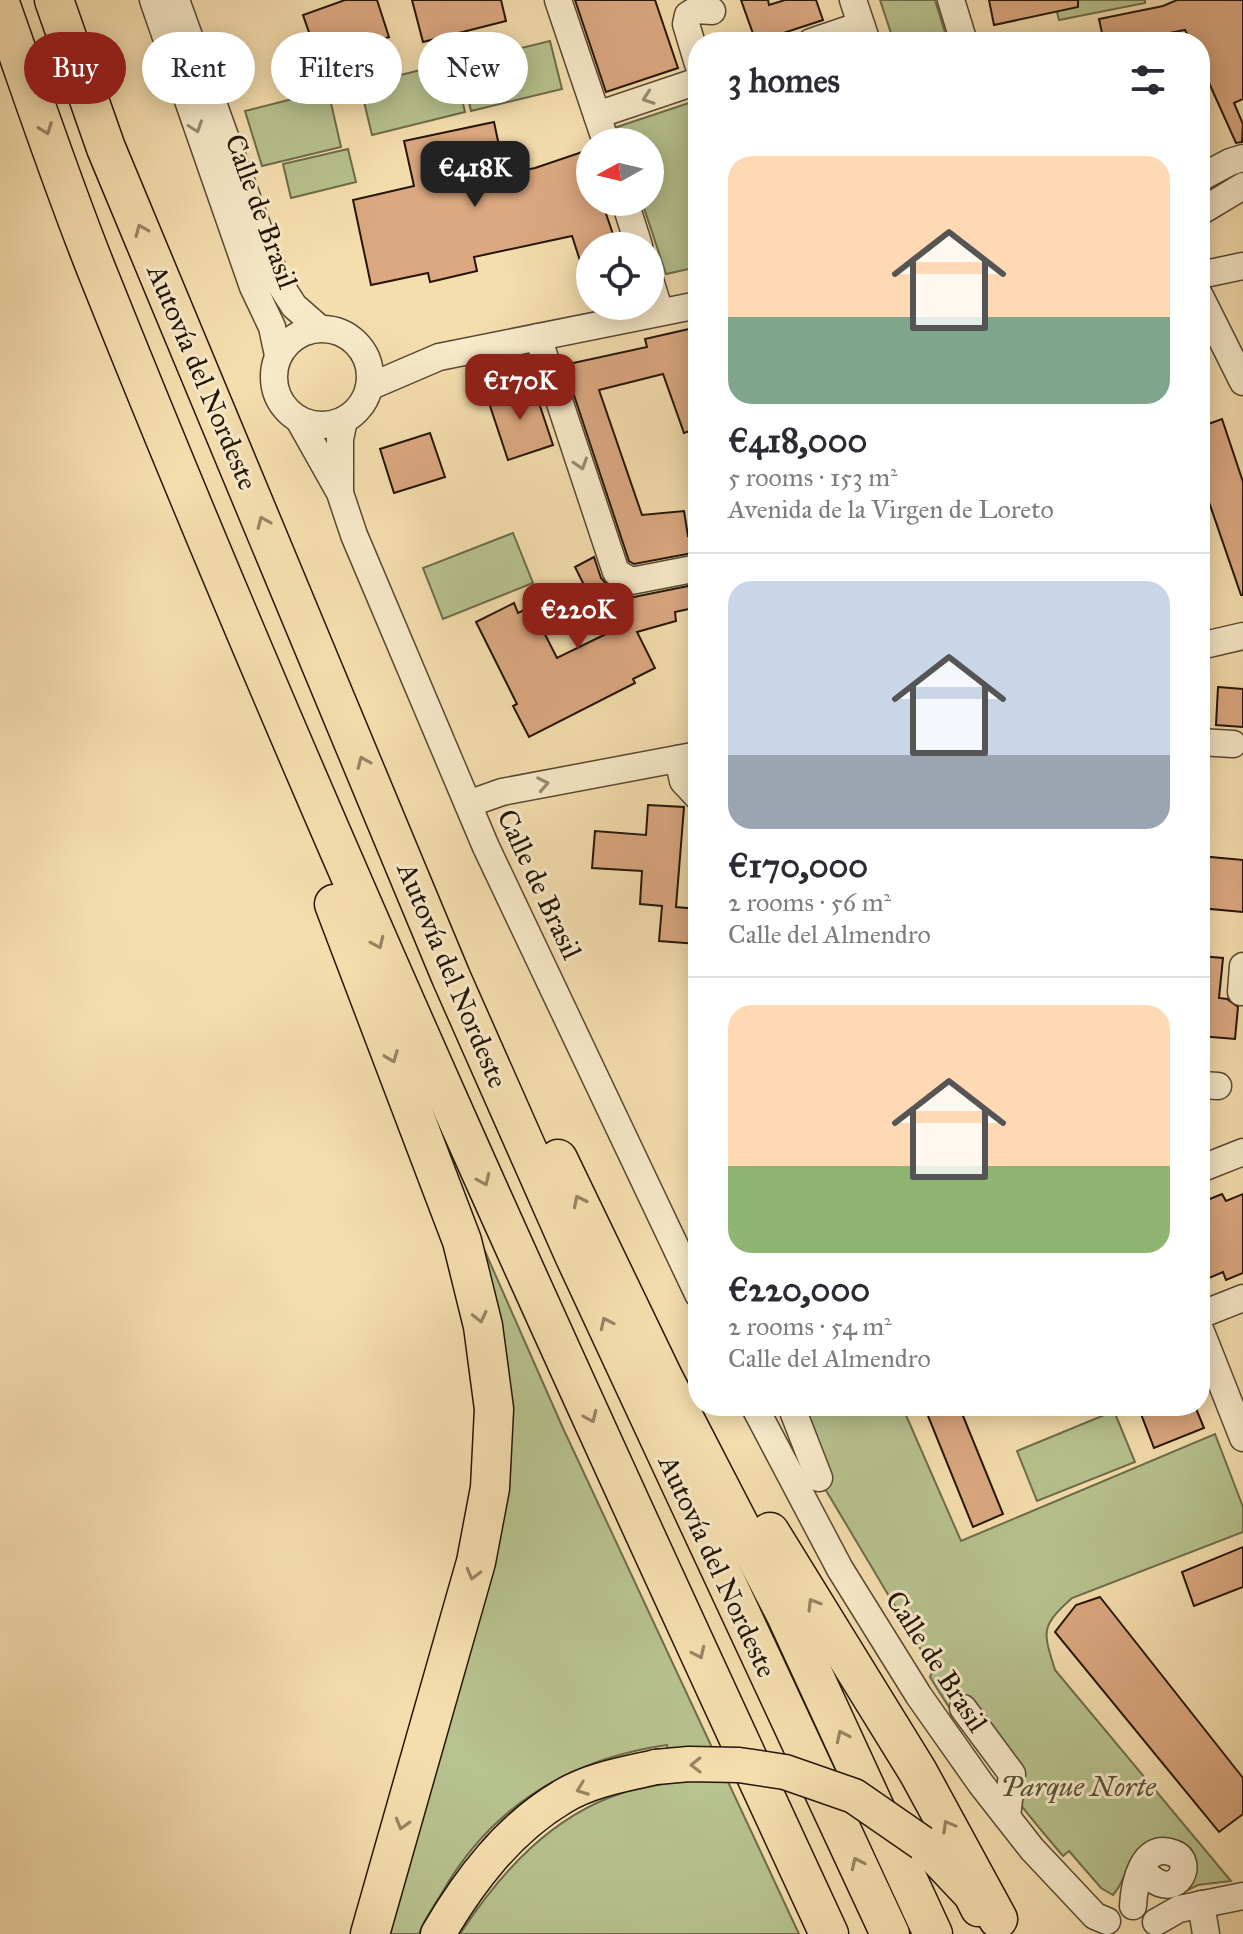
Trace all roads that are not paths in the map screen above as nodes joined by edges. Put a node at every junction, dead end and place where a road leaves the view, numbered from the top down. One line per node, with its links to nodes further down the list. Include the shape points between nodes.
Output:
1 (54, 0): 44 (highway, Autovía del Nordeste, one-way to 1, via 106,148)
2 (153, 0): 29 (street, Calle de Brasil, one-way to 29)
3 (176, 0): 25 (street, Calle de Brasil, via 276,278 294,306)
4 (558, 0): 13 (street)
5 (951, 0): 11 (street)
6 (0, 3): 20 (highway, Autovía del Nordeste, one-way to 20)
7 (712, 11): 9 (street, via 688,15)
8 (860, 22): 10 (street)
9 (688, 32)
10 (836, 32)
11 (961, 32)
12 (688, 84): 13 (street, one-way to 13)
13 (597, 115): 14 (street)
14 (601, 128)
15 (1243, 158): 16 (street)
16 (1210, 173)
17 (1243, 186): 18 (street)
18 (1210, 207)
19 (1243, 266): 21 (street)
20 (99, 277): 69 (highway, one-way to 69, via 165,493 338,912 462,1241 483,1326 494,1409 490,1488 479,1547); 71 (highway, Autovía del Nordeste, one-way to 71, via 365,914)
21 (1210, 282)
22 (688, 310): 23 (street)
23 (664, 312)
24 (621, 320): 26 (street)
25 (319, 328): 28 (street, via 345,334); 29 (street, via 288,341)
26 (538, 337): 30 (street); 36 (street, one-way to 36, via 616,572 631,581)
27 (1211, 344): 31 (street)
28 (364, 352): 30 (street); 32 (street)
29 (278, 355): 33 (street, via 278,399)
30 (439, 357): 32 (street)
31 (1241, 372)
32 (369, 387): 34 (street, via 364,401)
33 (299, 420): 34 (street, via 314,425); 35 (street)
34 (344, 420): 35 (street)
35 (340, 493): 43 (street, Calle de Brasil)
36 (688, 570)
37 (1243, 636): 38 (street)
38 (1210, 644)
39 (1210, 743): 40 (street)
40 (1233, 744)
41 (688, 757): 42 (street, via 683,781); 43 (street, one-way to 41, via 502,792)
42 (688, 786)
43 (468, 804): 50 (street, Calle de Brasil)
44 (393, 834): 49 (highway, one-way to 44); 72 (highway, Autovía del Nordeste, one-way to 44, via 574,1255)
45 (1243, 966): 46 (street)
46 (1241, 992)
47 (1243, 1152): 48 (street)
48 (1210, 1165)
49 (600, 1243): 54 (highway, one-way to 49); 73 (highway, one-way to 49, via 786,1615)
50 (688, 1273)
51 (1243, 1298): 52 (street)
52 (1210, 1311)
53 (1210, 1354): 58 (street)
54 (688, 1392)
55 (702, 1416): 66 (highway, one-way to 55, via 918,1772)
56 (759, 1416): 61 (street, Calle de Brasil, via 847,1581 919,1696)
57 (795, 1416): 59 (street)
58 (1243, 1438)
59 (819, 1478)
60 (963, 1708): 61 (street, via 1012,1774)
61 (1007, 1817): 67 (street, Calle de Brasil)
62 (1151, 1878): 65 (street, via 1168,1886 1176,1883 1184,1868 1181,1859 1164,1851 1143,1864 1136,1876)
63 (1243, 1896): 64 (street)
64 (1201, 1904): 68 (street, via 1179,1909); 74 (street)
65 (1133, 1906): 67 (street, via 1118,1910); 68 (street, via 1143,1909)
66 (992, 1921): 70 (main road, one-way to 70, bridge, via 922,1843 854,1796 785,1772 689,1764 616,1775 563,1796 487,1862)
67 (1106, 1927)
68 (1158, 1928)
69 (370, 1934)
70 (438, 1934)
71 (829, 1934)
72 (890, 1934)
73 (933, 1934)
74 (1206, 1934)

